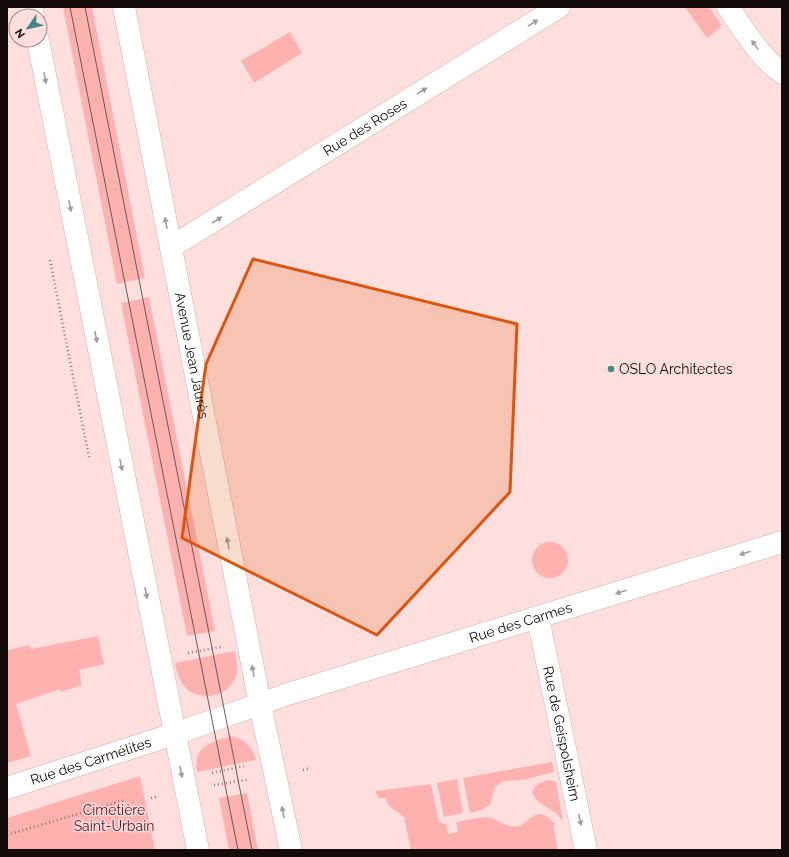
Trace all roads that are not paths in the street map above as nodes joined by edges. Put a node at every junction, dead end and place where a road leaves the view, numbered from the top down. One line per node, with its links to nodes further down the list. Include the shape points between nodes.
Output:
1 (124, 7): 6 (main road, Avenue Jean Jaurès, one-way to 1)
2 (559, 7): 6 (main road, Rue des Roses, one-way to 2)
3 (728, 7): 5 (main road, one-way to 3, via 761,53)
4 (40, 48): 10 (main road, one-way to 10)
5 (782, 73)
6 (171, 247): 9 (main road, Avenue Jean Jaurès, one-way to 6)
7 (782, 542): 8 (main road, Rue des Carmes, one-way to 8)
8 (538, 618): 9 (main road, Rue des Carmes); 14 (main road, Rue de Geispolsheim, one-way to 14)
9 (260, 704): 10 (main road); 13 (main road, Avenue Jean Jaurès, one-way to 9)
10 (174, 734): 11 (main road, Rue des Carmélites); 12 (main road, one-way to 12)
11 (7, 788)
12 (198, 850)
13 (291, 850)
14 (586, 850)

